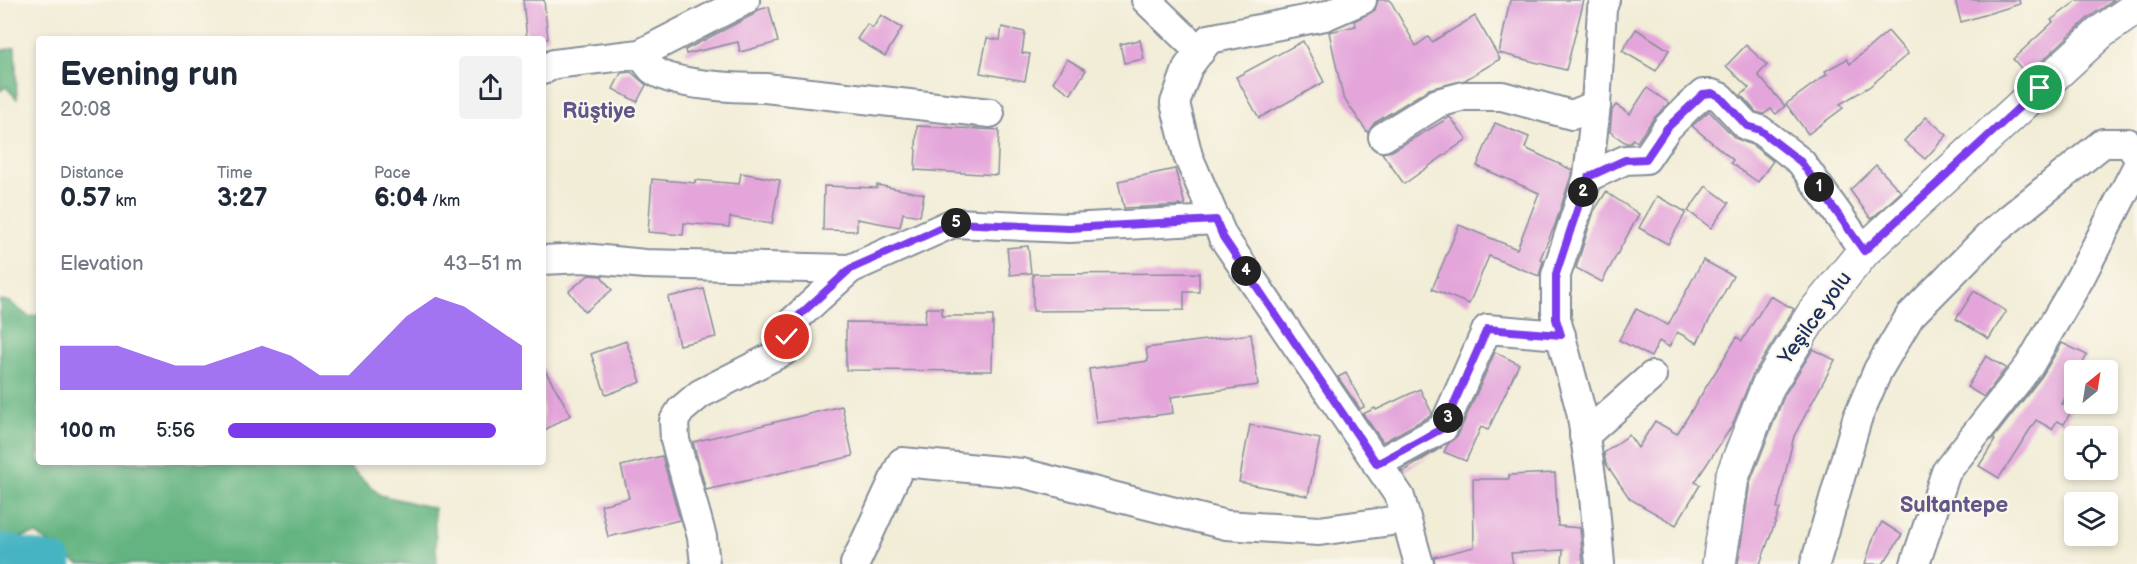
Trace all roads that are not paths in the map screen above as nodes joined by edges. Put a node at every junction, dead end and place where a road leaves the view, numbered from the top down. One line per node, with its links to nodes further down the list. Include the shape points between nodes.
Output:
1 (745, 0): 7 (street)
2 (1362, 0): 6 (street, via 1325,16 1209,39)
3 (1605, 0): 9 (street)
4 (1155, 3): 6 (street)
5 (2137, 7): 16 (main road, Yeşilce yolu, via 2101,32)
6 (1200, 52): 15 (street, via 1188,67 1175,103 1188,156)
7 (640, 54): 8 (street, via 554,64); 10 (street, via 653,70 717,86)
8 (546, 68)
9 (1596, 105): 11 (street, via 1572,115 1502,96 1464,96 1438,103); 14 (street)
10 (990, 113)
11 (1383, 138)
12 (2137, 155): 29 (street, via 2128,142 2103,143 1993,232 1911,315 1878,370 1857,419)
13 (2137, 167): 30 (street, via 2029,366 1946,472)
14 (1588, 177): 16 (street, via 1625,160 1646,159 1667,128 1703,94 1712,93 1747,126 1760,130 1801,162); 19 (street, via 1556,274 1556,319)
15 (1216, 220): 18 (street, via 1069,228 953,223); 22 (street, via 1223,237)
16 (1864, 251): 28 (main road, Yeşilce yolu, via 1813,314 1768,386 1732,477)
17 (546, 260): 18 (street)
18 (850, 269): 24 (street, via 792,322 784,351 700,394 674,421 675,440 702,537)
19 (1561, 335): 21 (street); 22 (street, via 1487,329 1443,428)
20 (1652, 376): 21 (street)
21 (1584, 436): 27 (street)
22 (1377, 464): 23 (street, via 1400,497)
23 (1406, 519): 25 (street, via 1320,531 1226,525 1022,473 902,462); 26 (street)
24 (705, 564)
25 (855, 564)
26 (1419, 564)
27 (1600, 564)
28 (1719, 564)
29 (1815, 564)
30 (1915, 564)

